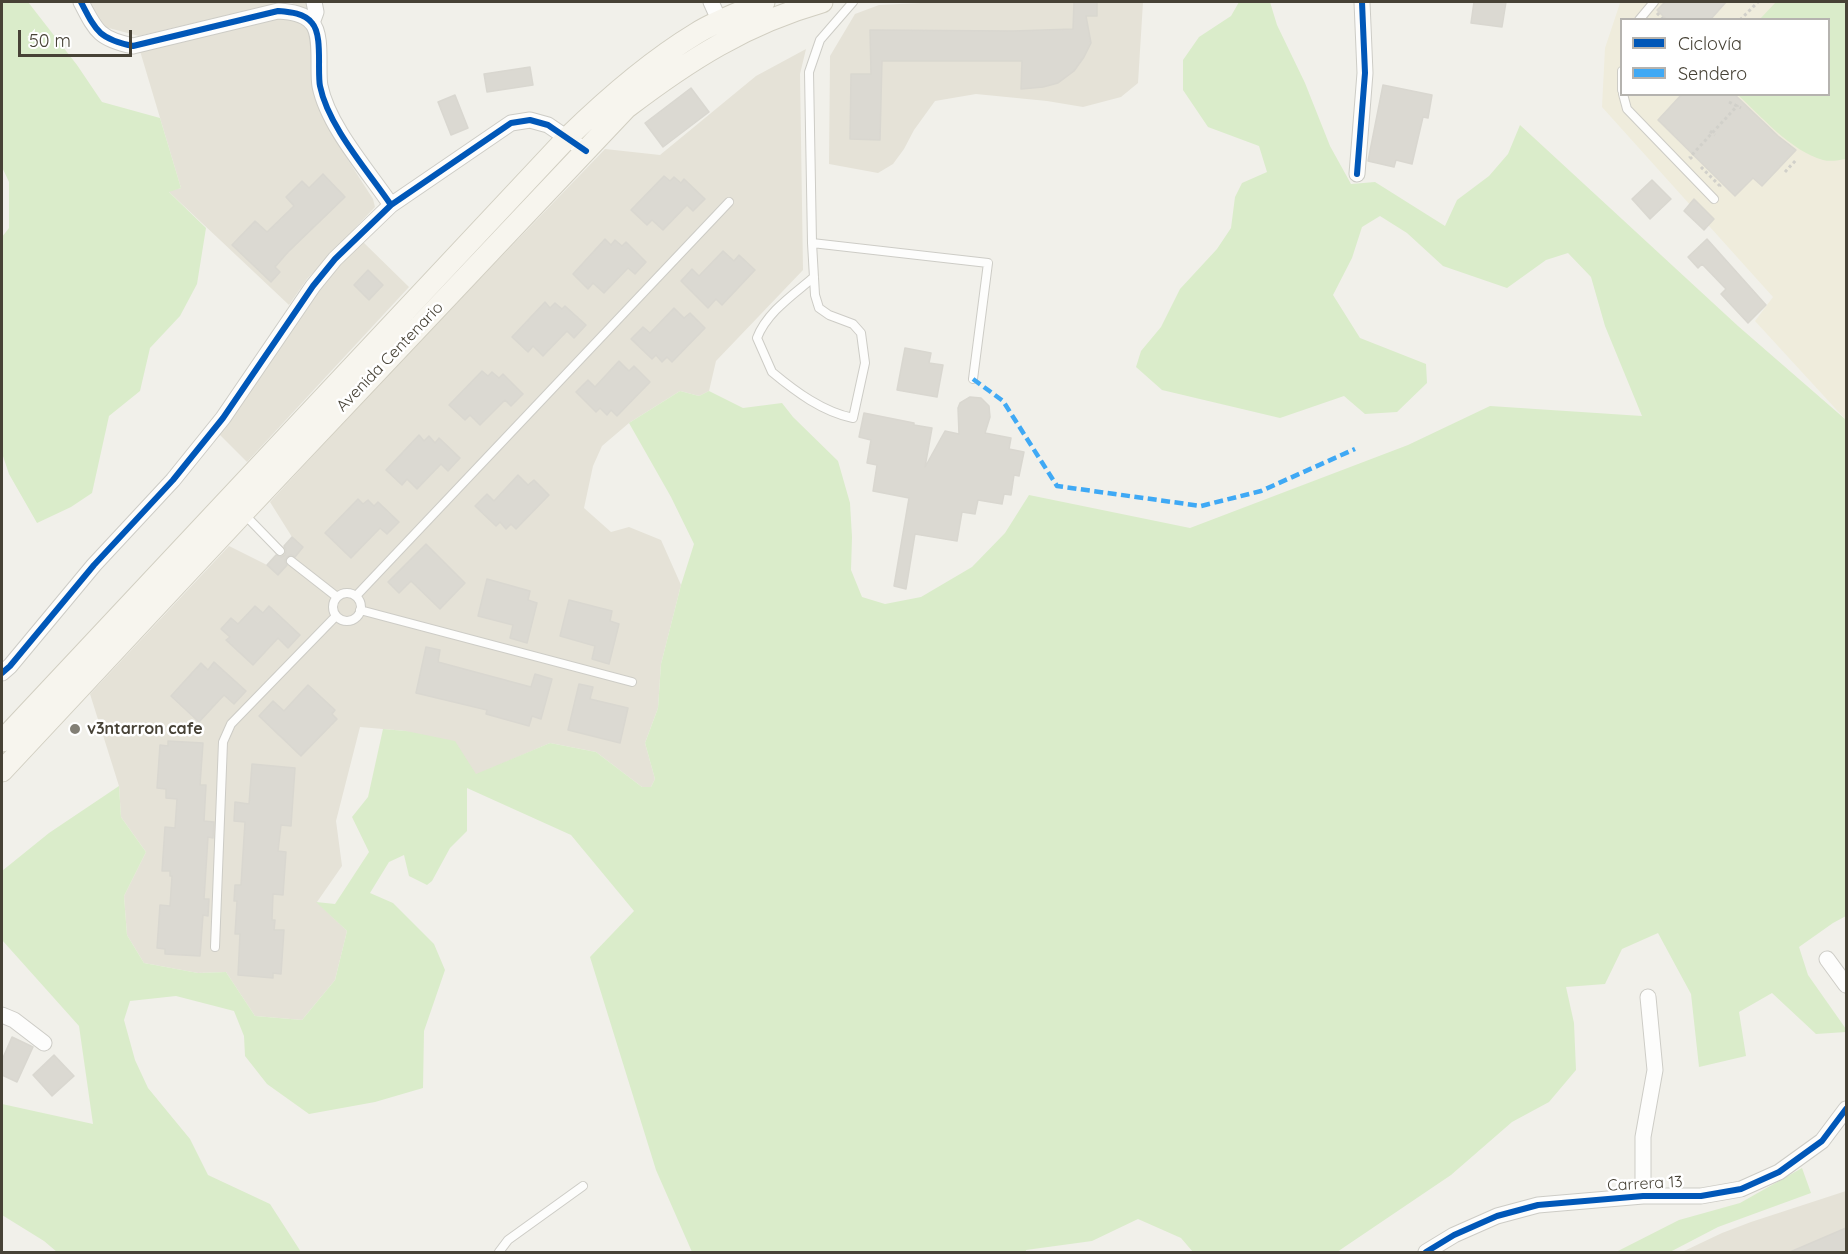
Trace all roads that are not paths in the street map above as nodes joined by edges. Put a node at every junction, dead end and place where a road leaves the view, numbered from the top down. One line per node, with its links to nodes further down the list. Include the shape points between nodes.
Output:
1 (81, 2): 11 (street, via 96,29 113,42 133,46 278,11 296,13)
2 (314, 2): 11 (street)
3 (711, 2): 10 (street)
4 (764, 2): 10 (main road)
5 (822, 2): 14 (main road, Avenida Centenario, via 762,22 708,50 627,108)
6 (853, 2): 19 (lane, via 820,40 809,72)
7 (1362, 2): 15 (street, via 1365,73)
8 (1654, 2): 9 (lane)
9 (1641, 18)
10 (720, 22): 13 (main road, via 652,63 613,93)
11 (312, 23): 18 (street, via 317,33 321,86 331,118)
12 (1623, 96): 16 (lane, via 1627,108)
13 (568, 137): 14 (street); 18 (street, via 530,120 511,123); 22 (main road)
14 (586, 151): 22 (main road, Avenida Centenario)
15 (1357, 174)
16 (1714, 199)
17 (729, 202): 25 (lane)
18 (391, 205): 29 (street, via 358,234 313,286 224,418)
19 (812, 243): 20 (lane); 21 (lane, via 988,263)
20 (814, 277): 20 (lane, via 819,308 853,324 861,333 865,363 853,418 835,414 803,396 772,372 757,338 767,318)
21 (973, 379)
22 (236, 506): 23 (lane); 31 (main road); 32 (main road, Avenida Centenario)
23 (280, 551)
24 (291, 561): 26 (lane)
25 (356, 596): 26 (lane, via 345,593); 27 (lane)
26 (337, 597): 28 (lane, via 333,608)
27 (360, 610): 28 (lane, via 350,620); 30 (lane)
28 (336, 616): 33 (lane, via 226,733)
29 (2, 673)
30 (632, 682)
31 (2, 741)
32 (2, 771)
33 (215, 947)
34 (1827, 959): 35 (street)
35 (1846, 985)
36 (1648, 998): 41 (street, via 1655,1070 1643,1137)
37 (2, 1015): 38 (street)
38 (44, 1043)
39 (1846, 1109): 41 (street, Carrera 13, via 1822,1141 1779,1172 1741,1189 1701,1196)
40 (583, 1186): 42 (lane, via 508,1240)
41 (1643, 1196): 43 (street, Carrera 13, via 1538,1205 1497,1216)
42 (499, 1252)
43 (1426, 1252)

